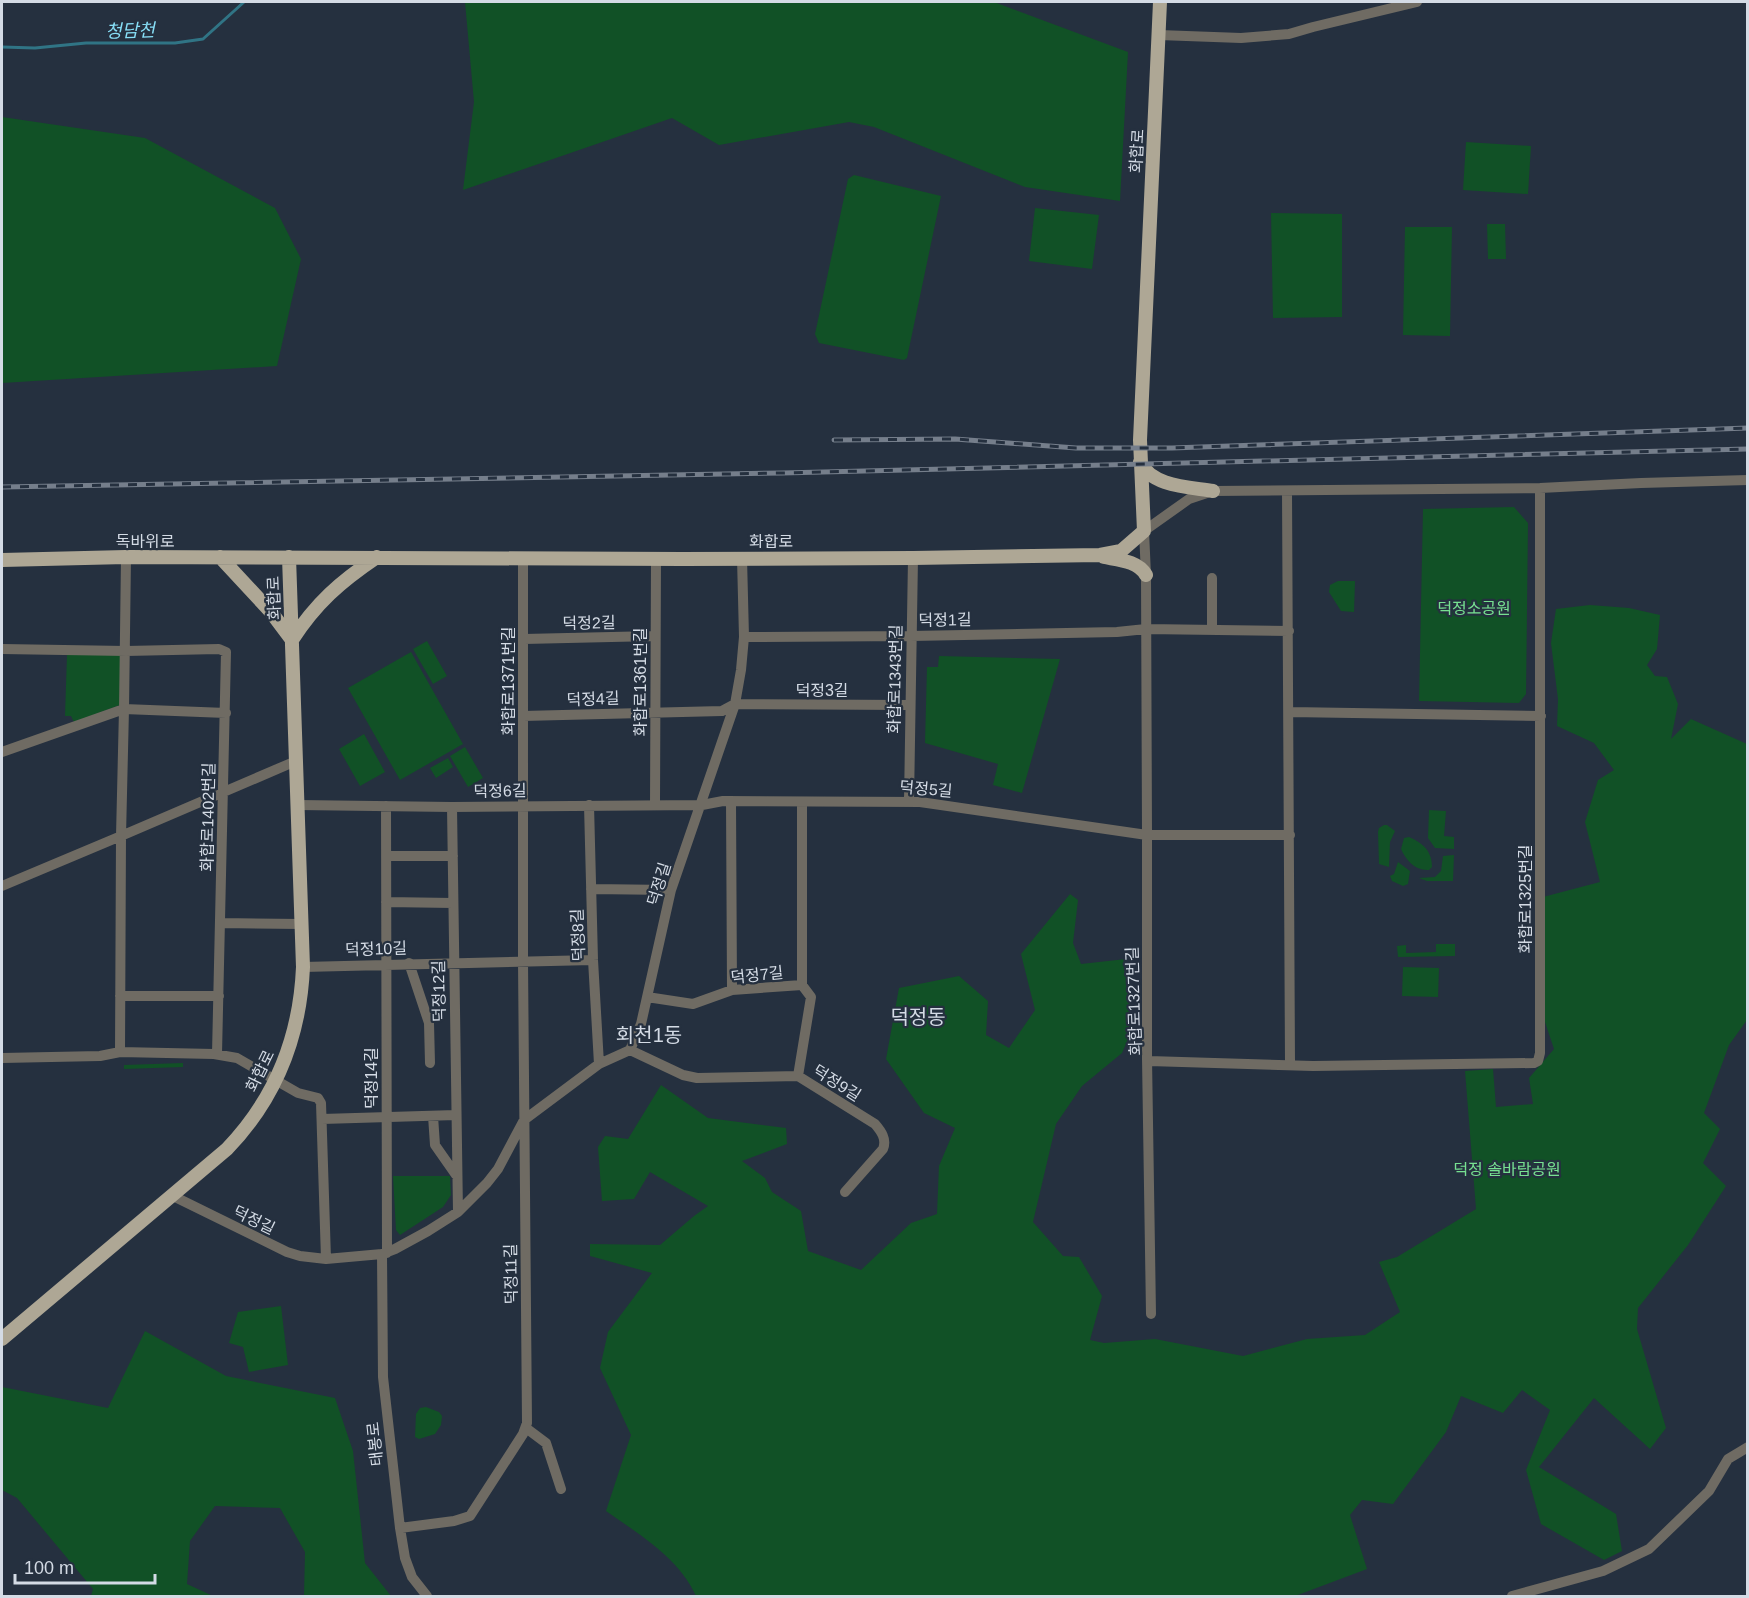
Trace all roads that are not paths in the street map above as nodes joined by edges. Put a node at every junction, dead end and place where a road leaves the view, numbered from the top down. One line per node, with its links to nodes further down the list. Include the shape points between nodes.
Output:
1 (1160, 2): 3 (main road, 화합로)
2 (1417, 2): 3 (street, via 1289,34 1241,38)
3 (1159, 35): 4 (main road, 화합로)
4 (1141, 468): 7 (main road, via 1160,480); 9 (main road, 화합로)
5 (1748, 480): 6 (street)
6 (1540, 488): 8 (street); 39 (street, 화합로1325번길)
7 (1213, 491): 8 (street); 9 (street, via 1189,499)
8 (1287, 491): 24 (street)
9 (1144, 531): 10 (main road, 화합로, via 1121,550); 20 (street, 화합로)
10 (1093, 555): 18 (main road, 화합로); 20 (main road)
11 (378, 556): 14 (main road, 화합로); 15 (main road, 화합로); 29 (main road, via 339,583 306,618)
12 (126, 557): 13 (main road, 독바위로); 19 (main road, 독바위로); 31 (street)
13 (220, 557): 14 (main road, 독바위로); 29 (main road)
14 (289, 557): 29 (main road, 화합로)
15 (523, 558): 16 (main road, 화합로); 28 (street, 화합로1371번길)
16 (656, 558): 17 (main road, 화합로); 25 (street, 화합로1361번길)
17 (742, 558): 18 (main road, 화합로); 27 (street, 덕정길)
18 (913, 558): 26 (street, 화합로1343번길)
19 (2, 561)
20 (1146, 569): 22 (street, 화합로1327번길)
21 (1212, 578): 23 (street)
22 (1146, 629): 23 (street); 26 (street, 덕정1길); 53 (street, 화합로1327번길)
23 (1212, 630): 24 (street)
24 (1289, 632): 36 (street)
25 (655, 636): 28 (street, 덕정2길); 35 (street, 화합로1361번길)
26 (911, 636): 27 (street, 덕정1길); 33 (street, 화합로1343번길)
27 (744, 637): 32 (street, 덕정길)
28 (524, 639): 38 (street, 화합로1371번길)
29 (292, 640): 41 (main road, 화합로)
30 (2, 649): 31 (street)
31 (126, 651): 34 (street); 37 (street, 화합로1402번길, via 224,650)
32 (735, 705): 33 (street, 덕정3길); 35 (street, 덕정4길, via 722,711); 50 (street, 덕정길)
33 (910, 705): 44 (street, 화합로1343번길)
34 (124, 709): 37 (street); 40 (street); 55 (street)
35 (655, 711): 38 (street, 덕정4길); 49 (street, 화합로1361번길)
36 (1290, 712): 39 (street); 54 (street)
37 (226, 713): 42 (street, 화합로1402번길)
38 (523, 716): 47 (street, 화합로1371번길)
39 (1540, 716): 83 (street, 화합로1325번길, via 1538,1060 1529,1064)
40 (2, 752)
41 (296, 761): 42 (street); 46 (main road, 화합로)
42 (224, 792): 55 (street); 63 (street, 화합로1402번길)
43 (731, 801): 45 (street, 덕정5길); 50 (street, 덕정5길); 72 (street)
44 (909, 801): 45 (street, 덕정5길); 53 (street, 덕정5길)
45 (802, 802): 71 (street)
46 (298, 805): 51 (street, 덕정6길); 64 (main road, 화합로)
47 (523, 805): 48 (street, 덕정6길); 52 (street, 덕정6길); 66 (street)
48 (589, 805): 49 (street, 덕정6길); 59 (street, 덕정8길)
49 (655, 805): 50 (street, 덕정6길)
50 (702, 805): 60 (street, 덕정길)
51 (386, 806): 52 (street, 덕정6길); 56 (street, 덕정14길)
52 (452, 807): 57 (street, 덕정12길)
53 (1147, 835): 54 (street); 80 (street, 화합로1327번길)
54 (1290, 835): 83 (street)
55 (121, 836): 58 (street); 73 (street)
56 (386, 856): 57 (street); 61 (street, 덕정14길)
57 (453, 856): 62 (street, 덕정12길)
58 (2, 886)
59 (591, 889): 60 (street); 65 (street, 덕정8길)
60 (671, 890): 75 (street, 덕정길)
61 (386, 902): 62 (street); 69 (street, 덕정14길)
62 (453, 903): 67 (street, 덕정12길)
63 (220, 923): 64 (street); 74 (street, 화합로1402번길)
64 (301, 924): 70 (main road, 화합로)
65 (593, 960): 66 (street, 덕정10길); 82 (street, 덕정8길)
66 (523, 961): 67 (street, 덕정10길); 90 (street)
67 (453, 962): 68 (street, 덕정10길); 86 (street, 덕정12길)
68 (409, 963): 69 (street, 덕정10길); 81 (street, 덕정12길, via 429,1023)
69 (386, 964): 70 (street, 덕정10길); 88 (street, 덕정14길)
70 (303, 967): 85 (main road, 화합로, via 298,1016)
71 (802, 986): 72 (street, 덕정7길); 84 (street, via 811,997)
72 (732, 990): 75 (street, 덕정7길, via 696,1004)
73 (120, 996): 74 (street); 77 (street)
74 (219, 996): 78 (street, 화합로1402번길)
75 (646, 997): 76 (street, 덕정길, via 640,1030)
76 (630, 1050): 82 (street, 덕정길); 84 (street, 덕정9길, via 689,1077)
77 (120, 1052): 78 (street); 79 (street)
78 (217, 1054): 85 (street, via 237,1058)
79 (2, 1058)
80 (1147, 1058): 83 (street, 화합로1327번길, via 1153,1062); 102 (street)
81 (430, 1063)
82 (599, 1064): 90 (street, 덕정길)
83 (1290, 1064)
84 (798, 1076): 94 (street, 덕정9길, via 874,1124 883,1136 882,1152)
85 (276, 1080): 89 (street, via 319,1099); 95 (main road, 화합로, via 244,1131)
86 (456, 1115): 87 (street); 93 (street, 덕정12길)
87 (433, 1116): 88 (street); 93 (street, via 435,1145)
88 (386, 1117): 89 (street); 98 (street, 덕정14길)
89 (322, 1119): 100 (street)
90 (524, 1120): 91 (street, 덕정길); 92 (street, 덕정11길)
91 (502, 1160): 92 (street, via 515,1158); 96 (street, 덕정길, via 487,1183)
92 (524, 1162): 104 (street, 덕정11길)
93 (457, 1175): 96 (street, 덕정12길)
94 (845, 1192)
95 (173, 1196): 100 (street, 덕정길, via 287,1252); 103 (main road, 화합로)
96 (458, 1212): 97 (street, 덕정길)
97 (398, 1248): 98 (street, 덕정길); 101 (street, 태봉로, via 388,1262)
98 (384, 1254): 99 (street, 덕정길); 101 (street, 태봉로)
99 (357, 1257): 100 (street, 덕정길); 101 (street, via 374,1267)
100 (326, 1259)
101 (382, 1282): 107 (street, 태봉로, via 383,1377)
102 (1151, 1314)
103 (2, 1339)
104 (526, 1428): 106 (street, via 546,1443); 107 (street, 덕정11길, via 470,1516)
105 (1748, 1447): 109 (street, via 1728,1459 1709,1491 1648,1549 1603,1571)
106 (561, 1489)
107 (400, 1528): 108 (street, 태봉로, via 412,1577)
108 (427, 1596)
109 (1512, 1596)

